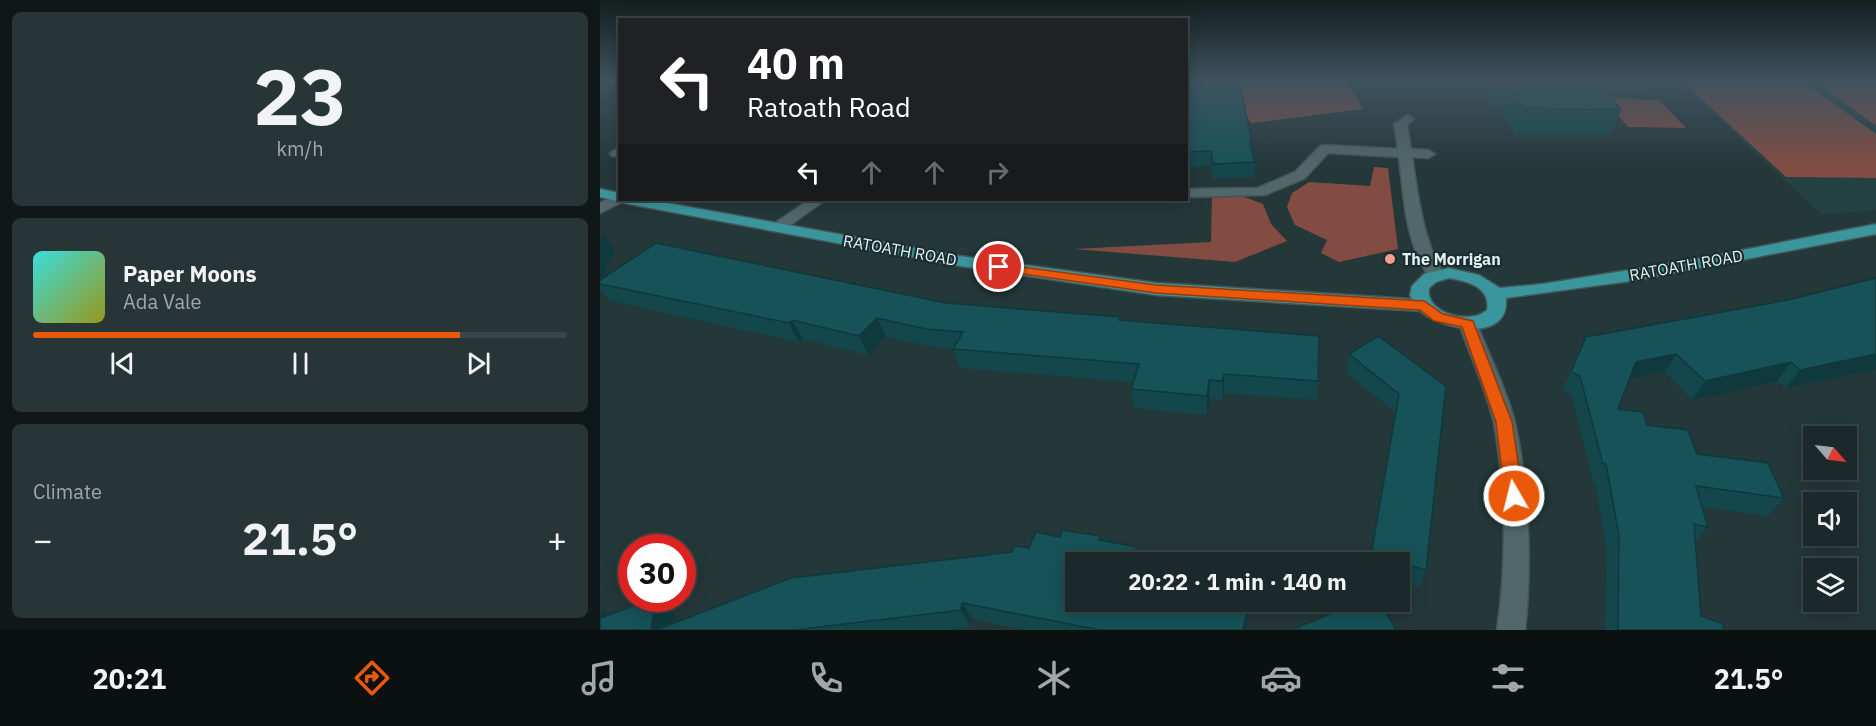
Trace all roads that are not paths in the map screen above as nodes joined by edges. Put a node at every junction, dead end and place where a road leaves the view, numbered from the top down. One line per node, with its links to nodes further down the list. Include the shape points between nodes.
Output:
1 (1408, 119): 2 (street, via 1400,124)
2 (1407, 153): 3 (street); 5 (street, via 1325,149 1300,175 1260,192); 13 (street, via 1410,201 1425,259)
3 (1428, 154)
4 (600, 193): 6 (main road)
5 (1188, 193)
6 (618, 198)
7 (618, 199): 10 (street)
8 (634, 201): 11 (main road, RATOATH ROAD)
9 (817, 201): 11 (street)
10 (600, 209)
11 (777, 228): 15 (main road, RATOATH ROAD, via 960,261 1156,289)
12 (1876, 229): 14 (main road, RATOATH ROAD, via 1657,271)
13 (1436, 275): 14 (main road, via 1469,277); 15 (main road, via 1420,285 1418,293)
14 (1494, 294): 16 (main road, via 1498,302 1490,318)
15 (1424, 305): 16 (main road, RATOATH ROAD, via 1438,318)
16 (1468, 324): 17 (street, via 1504,422 1514,496 1515,600)
17 (1511, 630)

